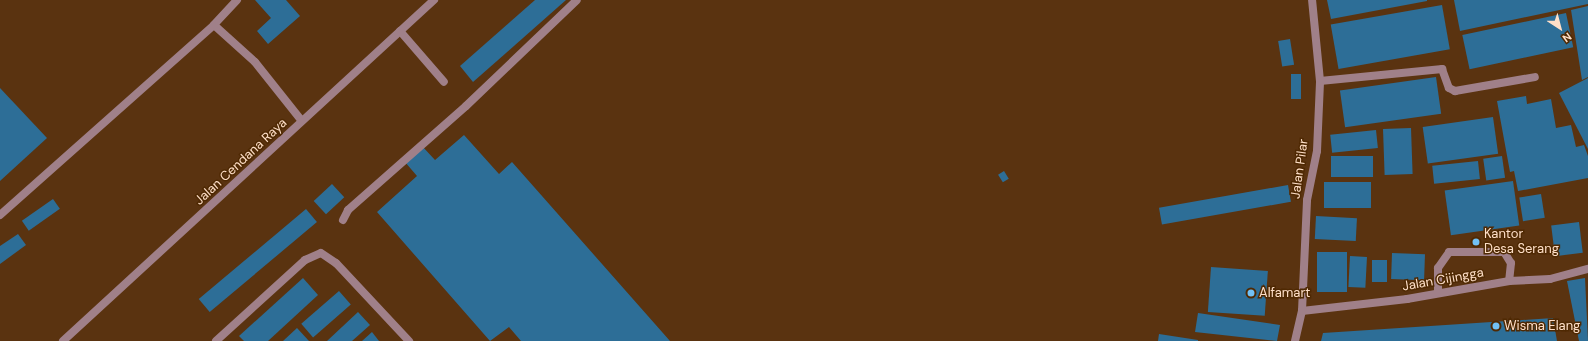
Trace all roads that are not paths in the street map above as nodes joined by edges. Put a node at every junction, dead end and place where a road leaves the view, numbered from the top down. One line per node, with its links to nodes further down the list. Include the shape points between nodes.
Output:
1 (237, 0): 6 (street)
2 (434, 0): 5 (street, Jalan Cendana Raya)
3 (577, 0): 13 (street, via 466,106 348,210)
4 (1312, 0): 9 (street, Jalan Pilar)
5 (424, 3): 7 (street, Jalan Cendana Raya)
6 (214, 25): 11 (street, via 255,62); 12 (street)
7 (400, 31): 10 (street); 11 (street, Jalan Cendana Raya)
8 (1535, 77): 9 (street, via 1455,91 1449,88 1442,69)
9 (1320, 81): 17 (street, Jalan Pilar, via 1317,151 1307,207)
10 (444, 82)
11 (302, 121): 18 (street, Jalan Cendana Raya)
12 (0, 215)
13 (343, 220)
14 (1588, 269): 15 (street, Jalan Cijingga, via 1550,279)
15 (1509, 281): 16 (street, Jalan Cijingga); 16 (street, via 1510,263 1504,252 1449,252 1438,268)
16 (1438, 293): 17 (street, Jalan Cijingga)
17 (1302, 311): 21 (street, Jalan Pilar)
18 (63, 341)
19 (216, 341): 20 (street, via 305,260 321,253 336,263)
20 (409, 341)
21 (1295, 341)

